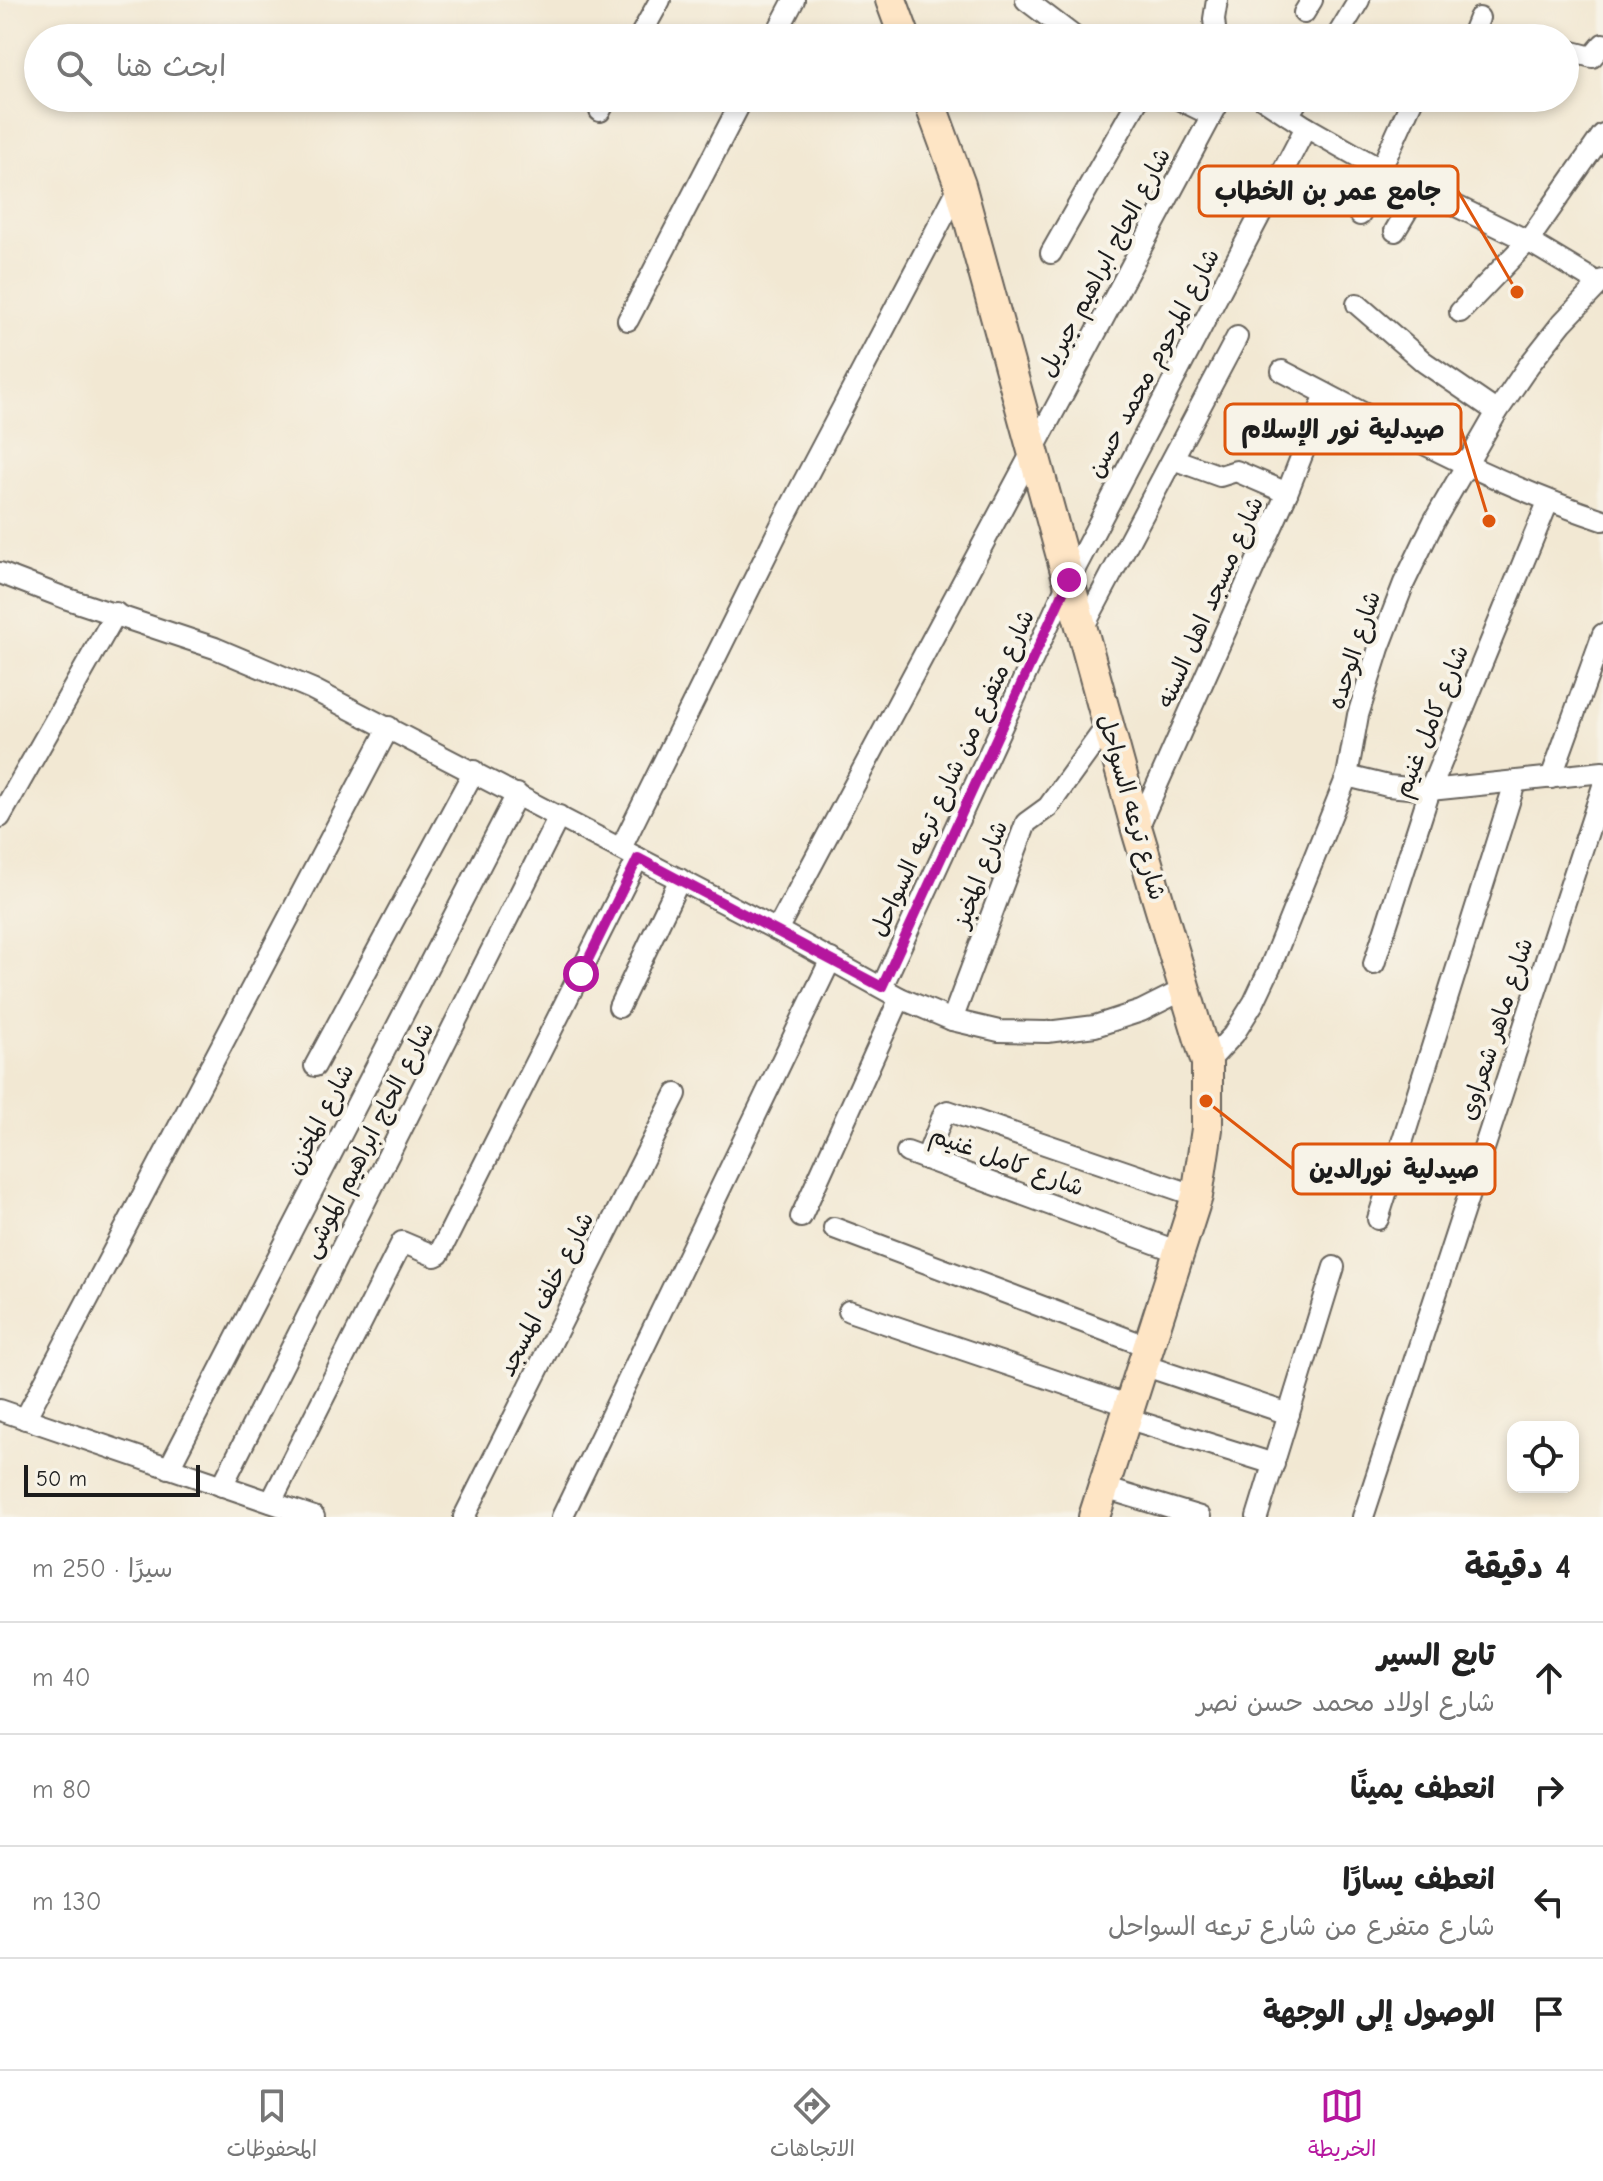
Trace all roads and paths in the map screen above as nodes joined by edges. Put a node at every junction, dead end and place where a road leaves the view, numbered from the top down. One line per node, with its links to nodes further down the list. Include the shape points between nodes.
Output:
1 (660, 0): 8 (street)
2 (794, 0): 9 (street)
3 (891, 0): 10 (main road)
4 (1026, 0): 11 (street)
5 (1217, 0): 12 (street)
6 (1359, 0): 13 (street)
7 (1479, 18): 14 (street)
8 (647, 24)
9 (781, 24)
10 (900, 24)
11 (1058, 24)
12 (1215, 24)
13 (1344, 24)
14 (1477, 24)
15 (1603, 44): 16 (street, via 1592,57)
16 (1579, 54)
17 (736, 112): 35 (street)
18 (933, 112): 26 (main road, شارع ترعه السواحل)
19 (1131, 112): 31 (street)
20 (1213, 112): 40 (street, شارع الحاج ابراهيم جبريل)
21 (1296, 112): 23 (street)
22 (1406, 112): 25 (street)
23 (1306, 127): 25 (street); 47 (street, شارع المرحوم محمد حسن)
24 (1603, 134): 30 (street)
25 (1380, 169): 27 (street); 28 (street)
26 (960, 185): 40 (main road, شارع ترعه السواحل); 64 (street, via 783,521)
27 (1420, 189): 29 (street); 30 (street)
28 (1360, 215)
29 (1395, 231)
30 (1528, 241): 32 (street); 34 (street)
31 (1051, 253)
32 (1601, 282): 39 (street, شارع الوحده, via 1562,323)
33 (1357, 304): 39 (street, via 1424,362)
34 (1460, 312)
35 (628, 320)
36 (1237, 337): 41 (street)
37 (1282, 371): 38 (street)
38 (1326, 394): 42 (street); 43 (street, شارع مسجد اهل السنه)
39 (1497, 412): 42 (street, شارع الوحده)
40 (1035, 450): 47 (main road, شارع ترعه السواحل); 66 (street, شارع الحاج ابراهيم جبريل)
41 (1173, 459): 43 (street, via 1220,476 1236,471); 49 (street)
42 (1466, 464): 44 (street); 55 (street, شارع الوحده, via 1404,583 1379,648 1358,715)
43 (1287, 493): 63 (street, شارع مسجد اهل السنه)
44 (1548, 502): 45 (street); 59 (street, شارع كامل غنيم)
45 (1603, 520)
46 (0, 573): 48 (street)
47 (1069, 580): 49 (main road, شارع ترعه السواحل); 70 (street, شارع متفرع من شارع ترعه السواحل)
48 (116, 613): 52 (street, via 264,667); 62 (street)
49 (1082, 630): 51 (main road, شارع ترعه السواحل)
50 (1603, 634): 56 (street)
51 (1108, 724): 63 (main road, شارع ترعه السواحل); 72 (street, شارع المخبز, via 1048,807 1026,823)
52 (389, 727): 53 (street); 87 (street)
53 (474, 771): 60 (street); 74 (street)
54 (1603, 772): 56 (street)
55 (1347, 776): 59 (street); 73 (street, شارع الوحده, via 1254,1002)
56 (1551, 778): 57 (street)
57 (1515, 783): 59 (street); 78 (street)
58 (1603, 786): 99 (street, شارع ماهر شعراوى)
59 (1430, 790): 68 (street, شارع كامل غنيم)
60 (517, 794): 61 (street); 89 (street, شارع المخزن)
61 (559, 816): 64 (street); 90 (street, شارع الحاج ابراهيم الموشى)
62 (0, 817)
63 (1137, 830): 69 (main road, شارع ترعه السواحل)
64 (629, 853): 65 (street); 92 (street, via 439,1254 402,1242)
65 (680, 879): 66 (street); 71 (street)
66 (777, 930): 67 (street)
67 (831, 959): 70 (street); 95 (street)
68 (1374, 964)
69 (1185, 989): 72 (street, via 1095,1026 999,1031); 73 (main road, شارع ترعه السواحل)
70 (891, 993): 72 (street); 77 (street, شارع متفرع من شارع ترعه السواحل)
71 (619, 1007)
72 (952, 1020)
73 (1207, 1063): 76 (main road, شارع ترعه السواحل, via 1207,1129)
74 (315, 1066)
75 (676, 1094): 94 (street, شارع خلف المسجد)
76 (1197, 1196): 80 (main road, شارع ترعه السواحل); 80 (street, شارع كامل غنيم, via 948,1111 916,1156)
77 (801, 1217)
78 (1378, 1219)
79 (834, 1228): 83 (street)
80 (1179, 1252): 83 (main road, شارع ترعه السواحل)
81 (1334, 1267): 86 (street)
82 (849, 1311): 85 (street)
83 (1146, 1356): 85 (main road, شارع ترعه السواحل); 86 (street)
84 (0, 1410): 87 (street)
85 (1128, 1412): 88 (street); 91 (main road, شارع ترعه السواحل)
86 (1289, 1414): 88 (street)
87 (25, 1419): 89 (street)
88 (1274, 1464): 98 (street)
89 (169, 1468): 90 (street)
90 (222, 1486): 92 (street)
91 (1104, 1488): 96 (main road, شارع ترعه السواحل); 97 (street)
92 (271, 1502): 93 (street)
93 (314, 1517)
94 (464, 1517)
95 (562, 1517)
96 (1094, 1517)
97 (1200, 1517)
98 (1257, 1517)
99 (1363, 1517)

